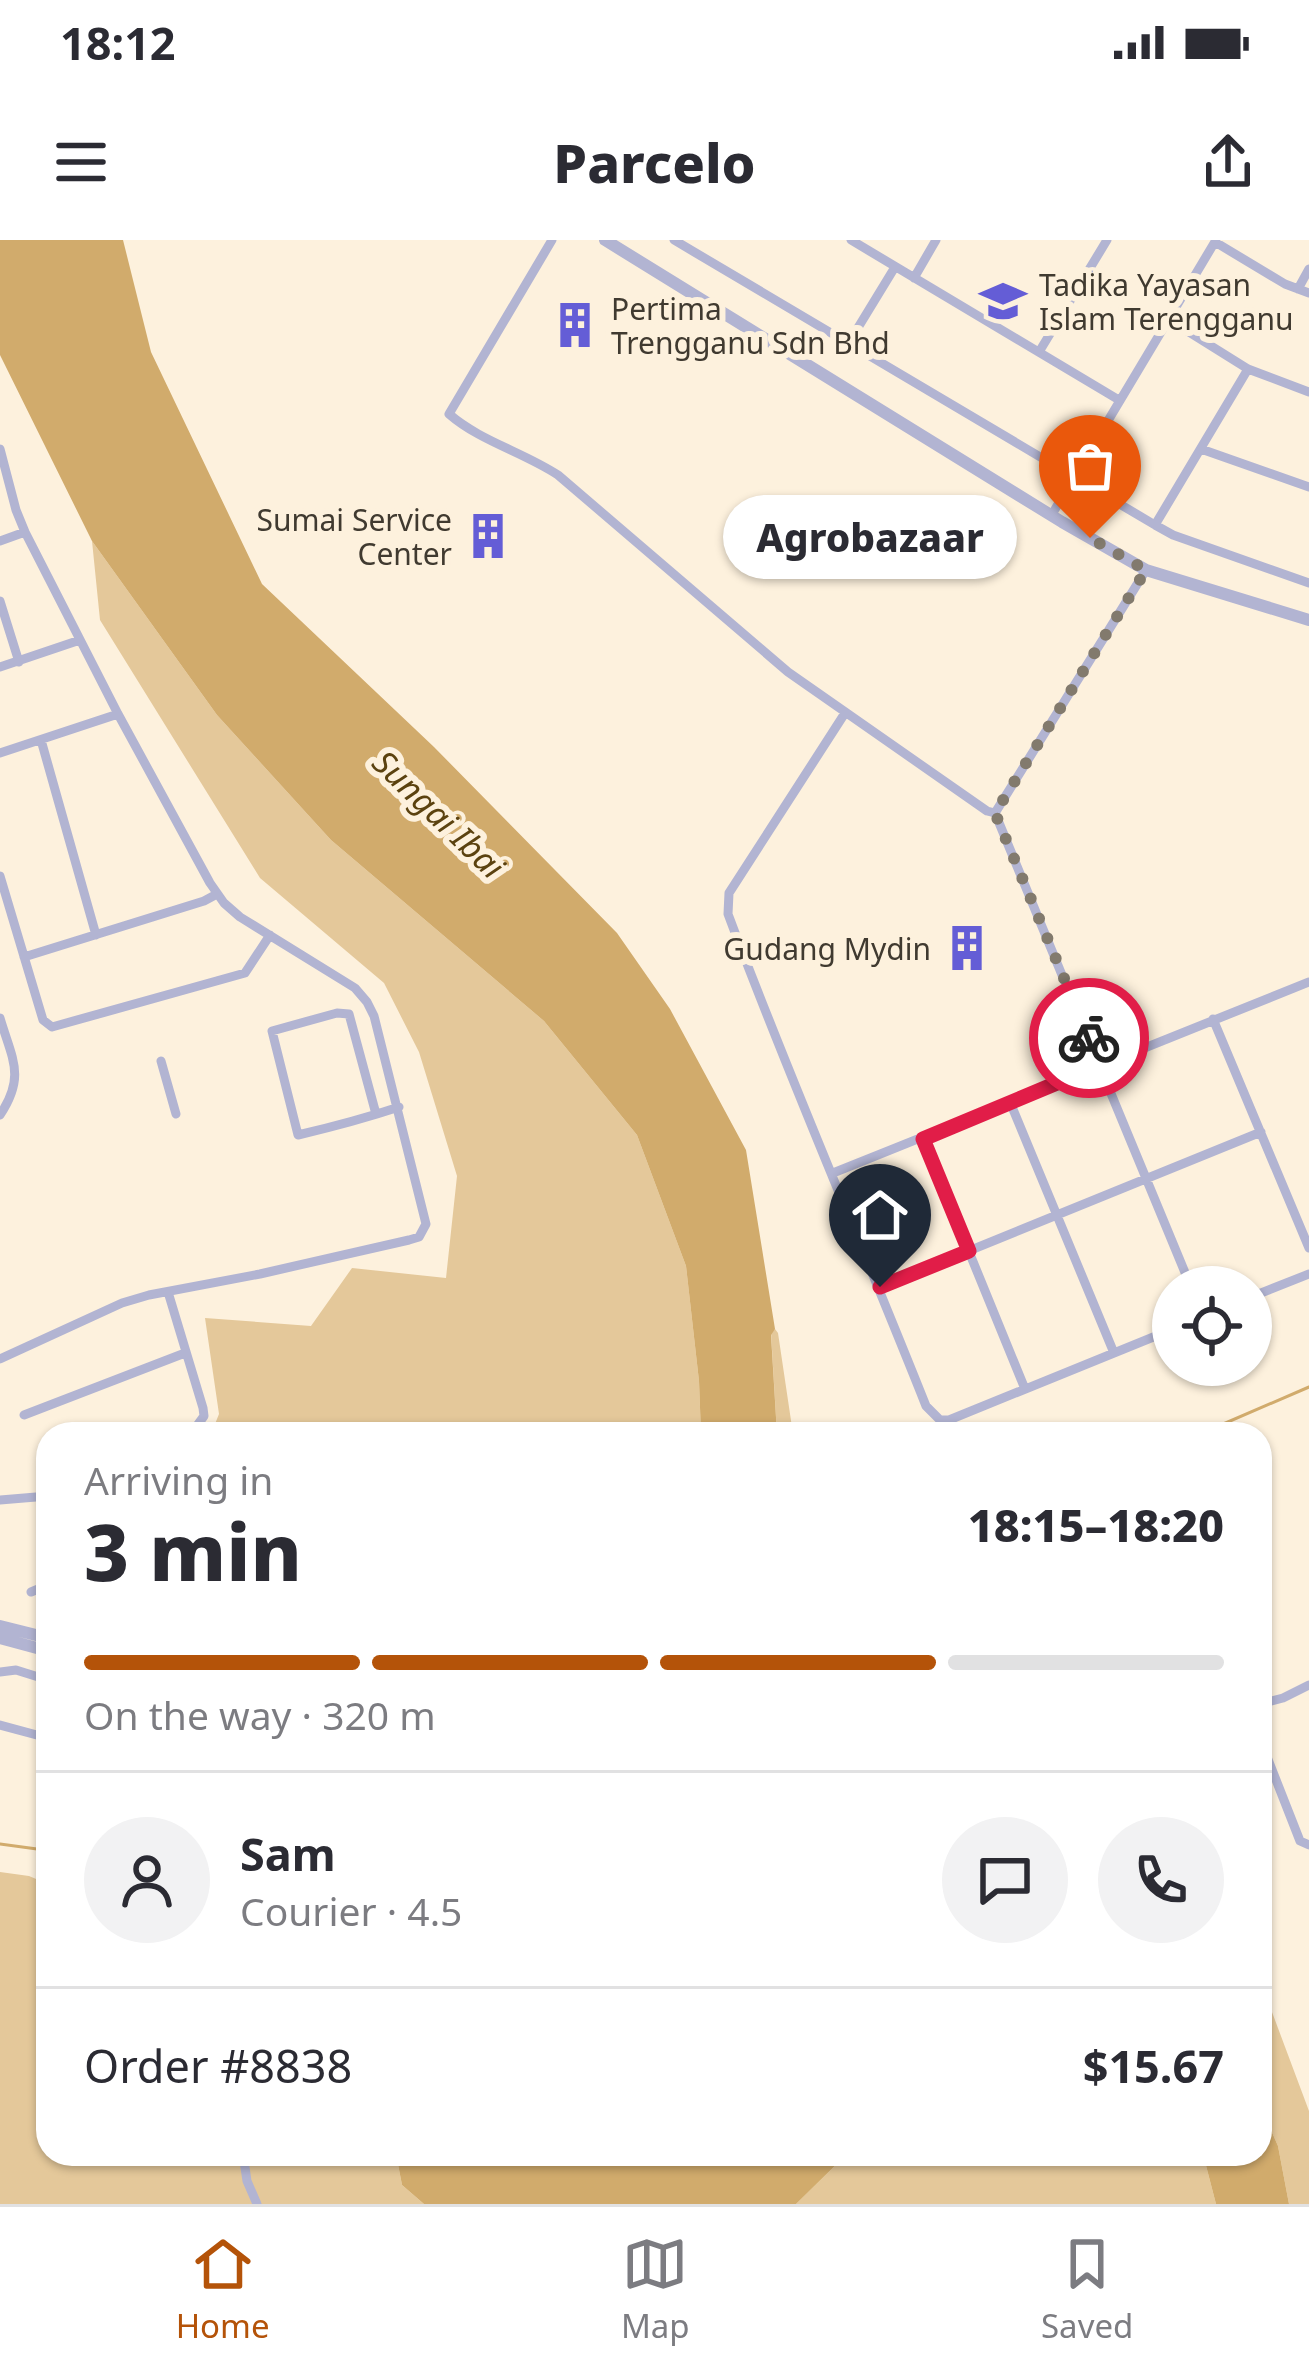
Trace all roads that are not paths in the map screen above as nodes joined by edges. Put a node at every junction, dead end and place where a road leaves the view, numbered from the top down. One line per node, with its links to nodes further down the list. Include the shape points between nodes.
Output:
1 (552, 240): 34 (street, via 449,414 557,475)
2 (605, 240): 23 (street)
3 (674, 240): 13 (street)
4 (851, 240): 8 (street)
5 (936, 240): 10 (street)
6 (1107, 240): 14 (street)
7 (1216, 241): 11 (street); 12 (street)
8 (896, 266): 10 (street); 13 (street)
9 (1309, 268): 11 (street)
10 (914, 278): 14 (street)
11 (1303, 291)
12 (1168, 320): 15 (street); 17 (street)
13 (848, 344): 20 (street)
14 (1039, 352): 17 (street)
15 (1248, 369): 16 (street); 19 (street)
16 (1309, 392)
17 (1119, 400): 20 (street)
18 (0, 449): 22 (street)
19 (1201, 449): 21 (street); 24 (street)
20 (1073, 478): 23 (street); 24 (street)
21 (1309, 487)
22 (10, 499): 25 (street)
23 (1052, 516): 27 (street)
24 (1155, 525): 28 (street)
25 (25, 532): 26 (street); 31 (street)
26 (0, 541)
27 (1146, 570): 30 (street); 38 (street)
28 (1309, 583)
29 (0, 601): 32 (street)
30 (1309, 620)
31 (80, 640): 32 (street); 35 (street)
32 (19, 662): 33 (street)
33 (0, 667)
34 (845, 713): 38 (street); 56 (street, via 727,903)
35 (118, 715): 36 (street); 40 (street)
36 (41, 740): 37 (street); 41 (street)
37 (0, 753)
38 (995, 813): 48 (street)
39 (0, 876): 43 (street)
40 (217, 894): 41 (street); 42 (street)
41 (96, 934): 43 (street)
42 (270, 935): 43 (street, via 245,973 58,1027 43,1020); 50 (street, via 358,991 374,1016)
43 (24, 957)
44 (1309, 982): 46 (street)
45 (0, 1018): 53 (street, via 17,1083)
46 (1214, 1019): 48 (street); 54 (street)
47 (160, 1061): 51 (street)
48 (1100, 1065): 49 (street); 57 (street)
49 (1010, 1102): 55 (street); 58 (street)
50 (399, 1107): 52 (street); 65 (street, via 426,1212 419,1237)
51 (176, 1114)
52 (376, 1114): 52 (street, via 298,1135 272,1031 349,1014)
53 (0, 1115)
54 (1261, 1132): 57 (street); 59 (street)
55 (923, 1139): 56 (street); 60 (street)
56 (832, 1174): 63 (street)
57 (1147, 1178): 58 (street); 61 (street)
58 (1057, 1215): 60 (street); 68 (street)
59 (1309, 1248)
60 (969, 1251): 63 (street); 70 (street)
61 (1183, 1266)
62 (1309, 1274): 64 (street)
63 (880, 1287): 70 (street, via 926,1406 940,1420)
64 (1272, 1289)
65 (168, 1292): 67 (street); 69 (street, via 122,1303)
66 (1152, 1338): 68 (street)
67 (185, 1353): 71 (street); 72 (street)
68 (1114, 1353): 70 (street)
69 (0, 1359)
70 (1024, 1389)
71 (24, 1415)
72 (200, 1422)
73 (36, 1497): 74 (street)
74 (0, 1500)
75 (36, 1590): 76 (street)
76 (31, 1592)
77 (0, 1626): 78 (street)
78 (36, 1635)
79 (4, 1642): 80 (street)
80 (36, 1649)
81 (0, 1672): 82 (street)
82 (36, 1676)
83 (1309, 1685): 84 (street)
84 (1272, 1701)
85 (0, 1725): 86 (street)
86 (36, 1735)
87 (1272, 1770): 88 (street, via 1300,1841)
88 (1309, 1845)
89 (245, 2166): 90 (street)
90 (257, 2204)

